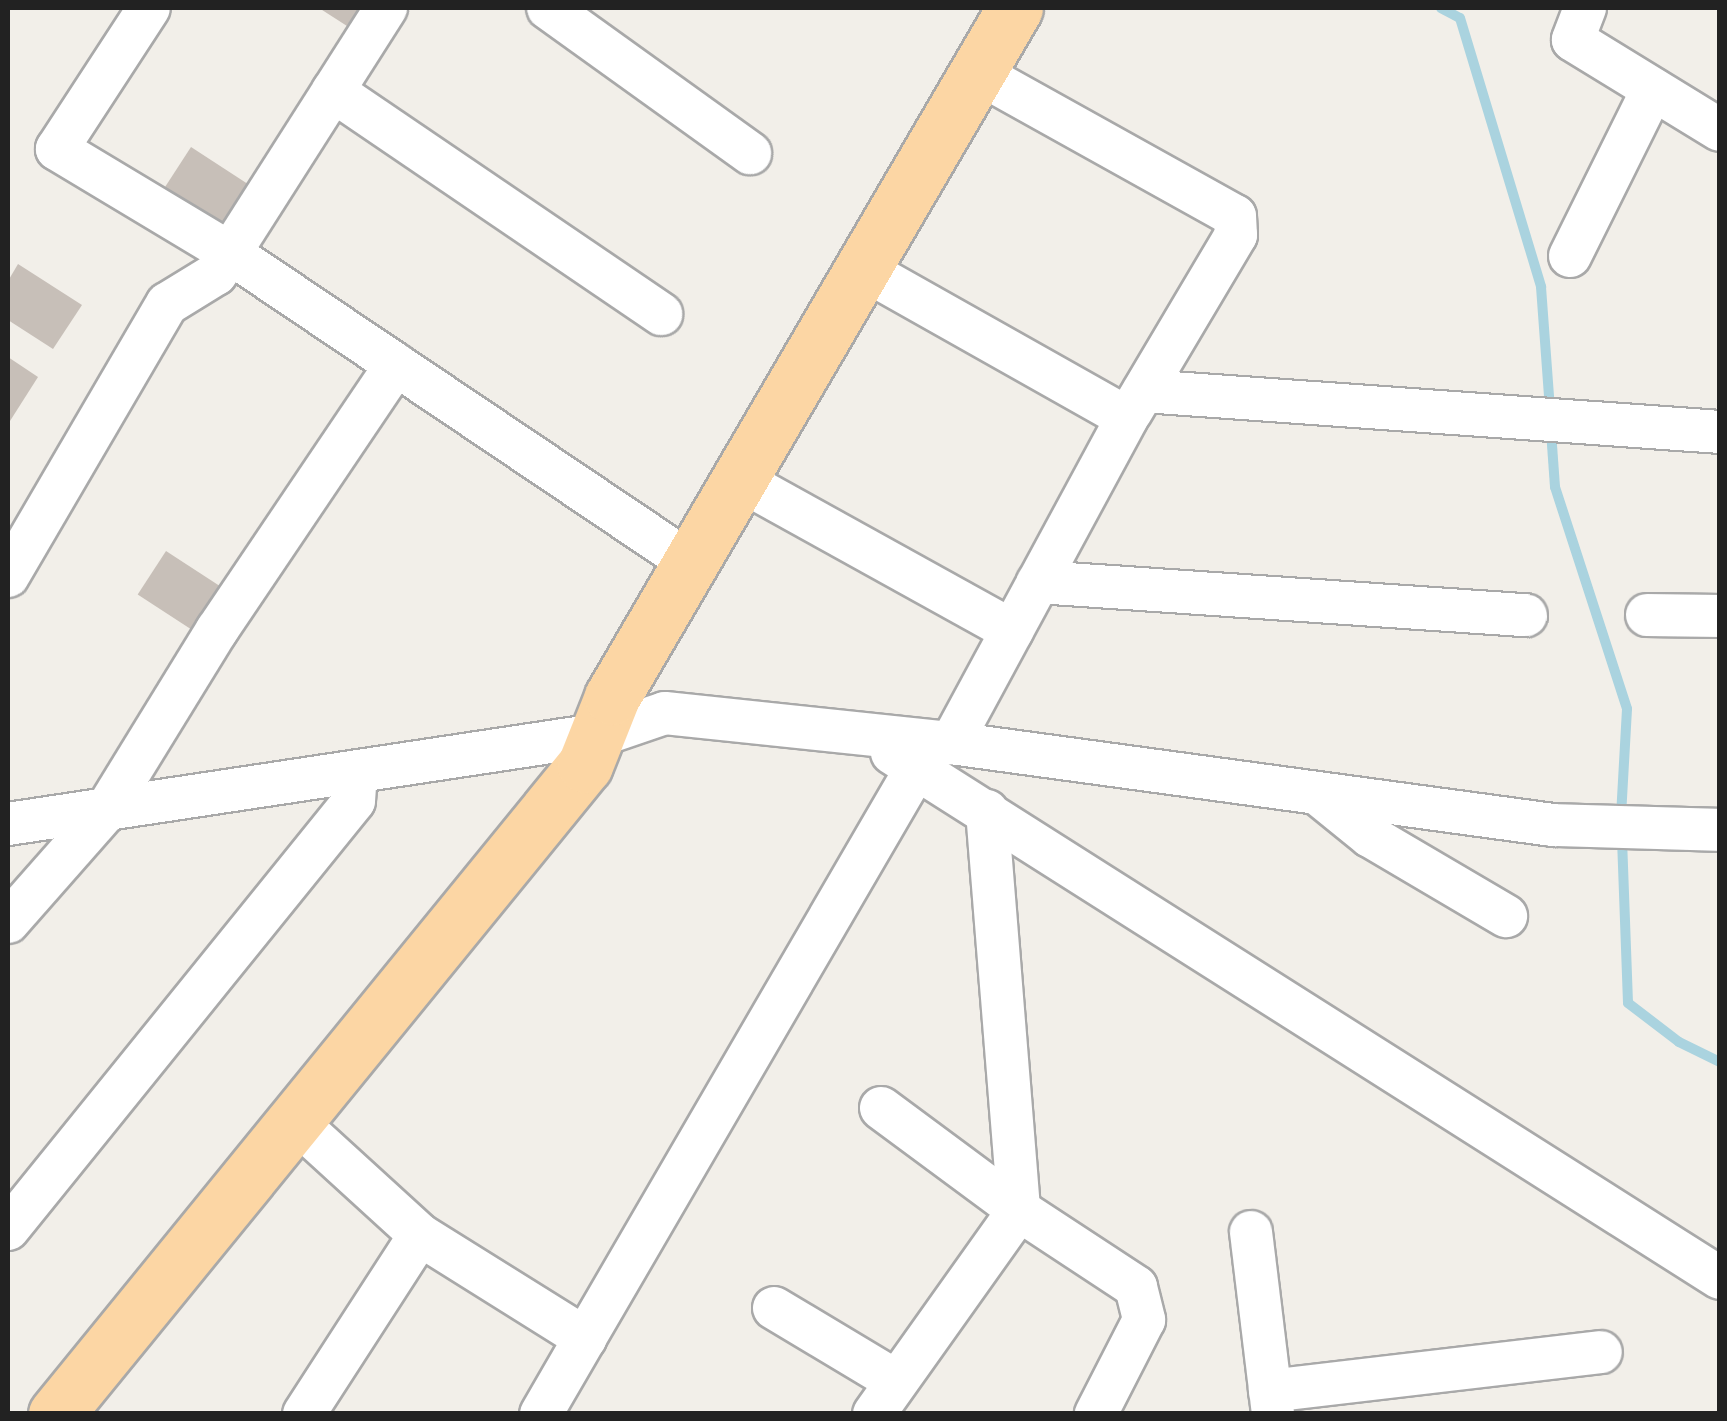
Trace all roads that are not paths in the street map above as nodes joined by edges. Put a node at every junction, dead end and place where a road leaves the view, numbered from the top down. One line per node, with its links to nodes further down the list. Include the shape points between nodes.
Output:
1 (149, 8): 11 (street, via 57,149)
2 (386, 8): 8 (street)
3 (548, 8): 10 (street)
4 (1015, 8): 6 (main road)
5 (1586, 8): 7 (street, via 1573,40)
6 (978, 73): 13 (main road); 16 (street, via 1235,216 1236,234)
7 (1653, 89): 9 (street); 12 (street)
8 (333, 91): 11 (street); 14 (street)
9 (1720, 130)
10 (750, 154)
11 (230, 253): 15 (street); 20 (street, via 216,274 167,304)
12 (1570, 256)
13 (863, 270): 16 (street); 18 (main road)
14 (661, 314)
15 (396, 365): 19 (street); 31 (street)
16 (1136, 404): 17 (street); 21 (street)
17 (1720, 432)
18 (740, 480): 19 (main road); 25 (street)
19 (692, 564): 26 (main road, via 612,698)
20 (8, 576)
21 (1038, 582): 23 (street); 25 (street)
22 (1647, 614): 24 (street)
23 (1526, 615)
24 (1720, 616)
25 (1012, 631): 27 (street)
26 (603, 734): 27 (street, via 665,713); 28 (street); 37 (main road, via 514,856)
27 (934, 755): 29 (street); 30 (street); 44 (street)
28 (356, 775): 31 (street); 39 (street, via 354,801)
29 (1318, 794): 33 (street, via 1554,826); 34 (street, via 1370,836)
30 (986, 811): 38 (street); 42 (street)
31 (105, 812): 32 (street); 35 (street)
32 (8, 824)
33 (1720, 830)
34 (1506, 916)
35 (8, 922)
36 (880, 1108): 38 (street)
37 (294, 1120): 41 (street); 48 (main road)
38 (1019, 1210): 46 (street); 51 (street, via 1136,1287 1144,1320)
39 (16, 1220)
40 (1251, 1232): 47 (street)
41 (420, 1235): 44 (street); 49 (street)
42 (1720, 1278)
43 (774, 1308): 46 (street)
44 (585, 1338): 50 (street)
45 (1601, 1352): 47 (street)
46 (885, 1397)
47 (1271, 1402)
48 (56, 1414)
49 (304, 1414)
50 (542, 1414)
51 (1096, 1414)

